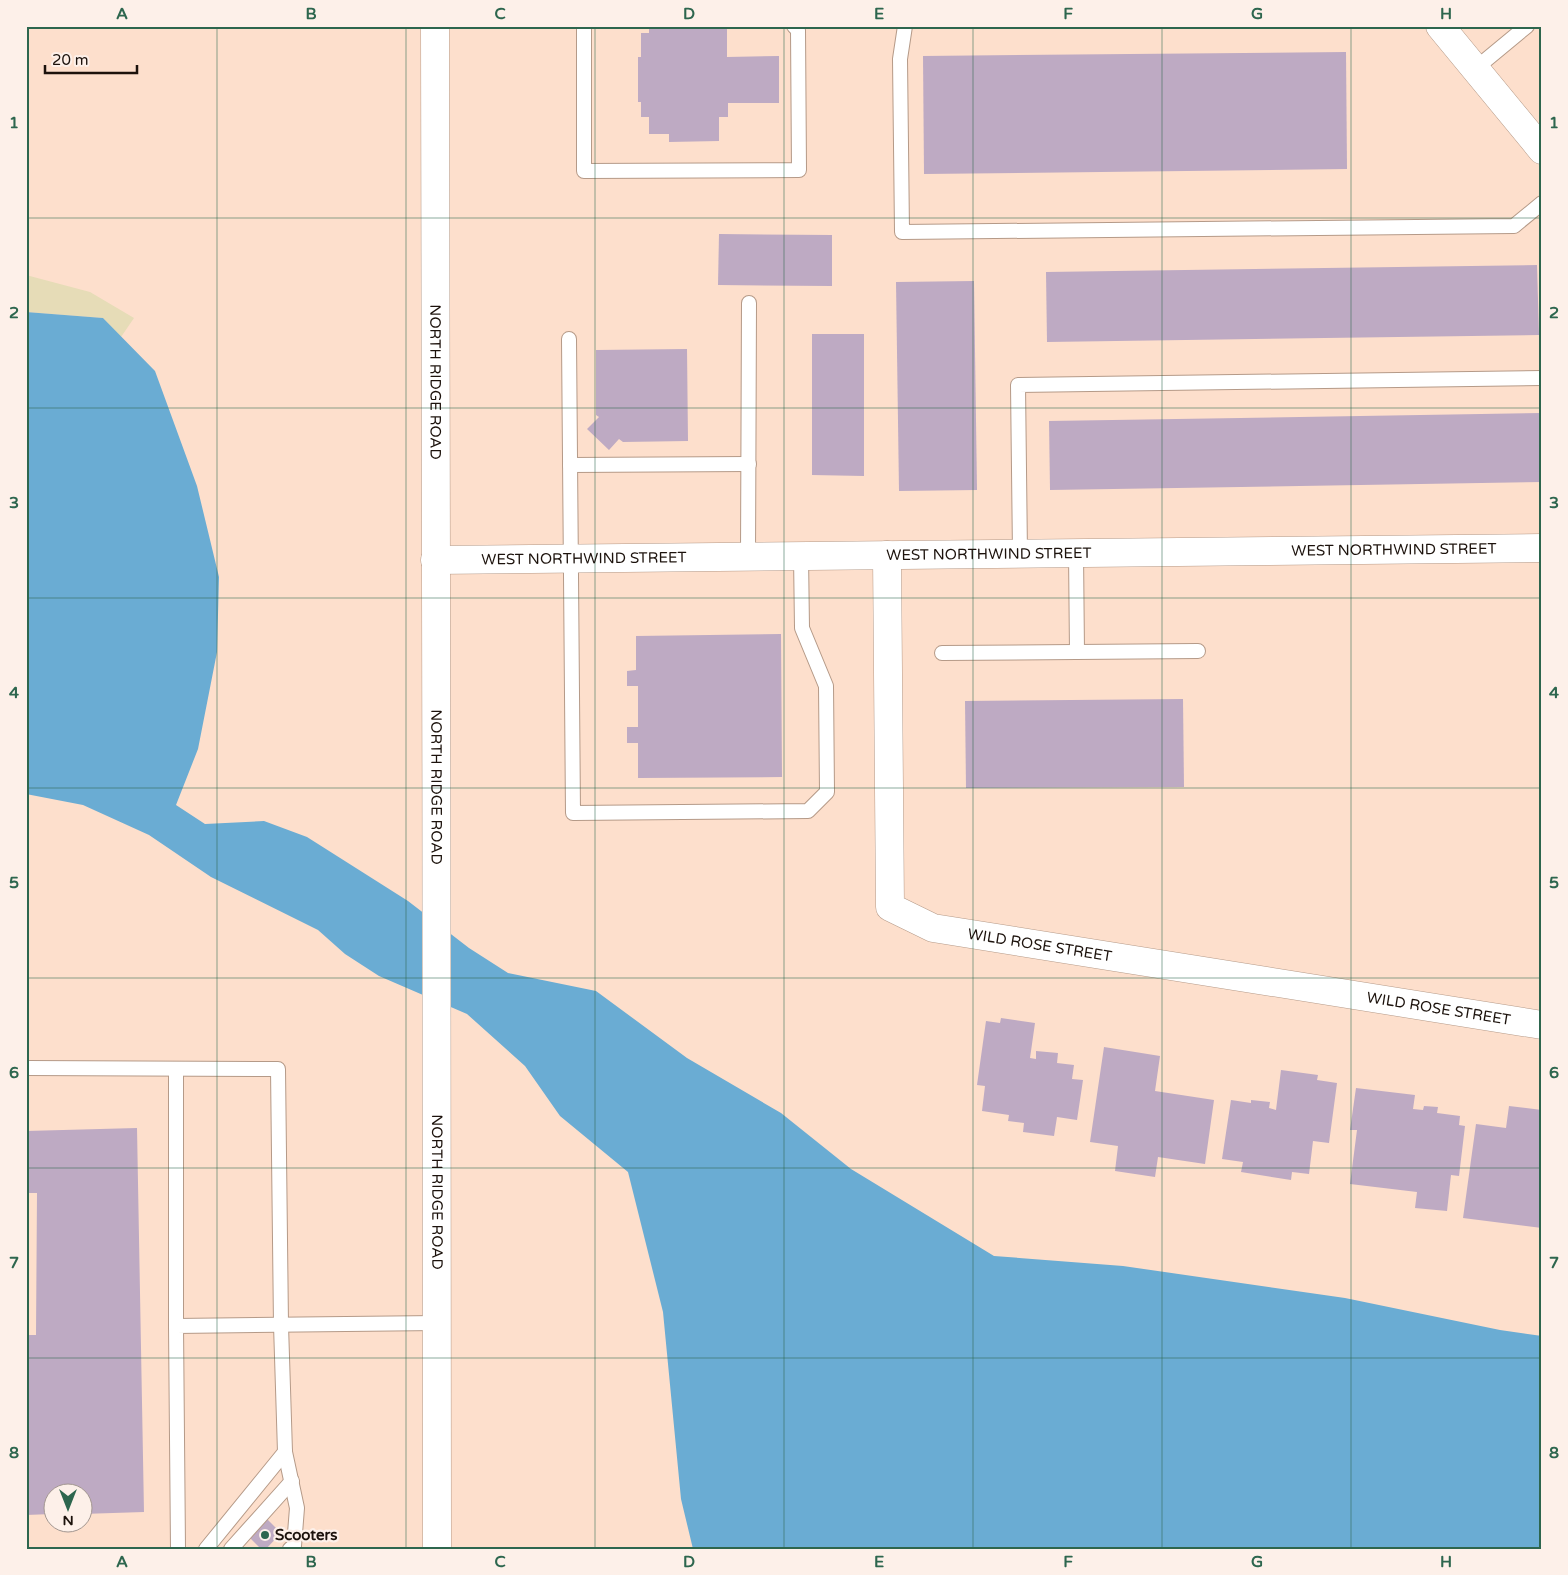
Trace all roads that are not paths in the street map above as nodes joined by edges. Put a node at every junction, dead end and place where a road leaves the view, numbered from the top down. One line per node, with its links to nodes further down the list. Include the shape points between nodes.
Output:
1 (435, 26): 22 (street, NORTH RIDGE ROAD)
2 (584, 26): 3 (lane, via 584,171 799,170 798,30)
3 (794, 26)
4 (904, 26): 9 (lane, via 900,59 902,232 1514,226)
5 (1440, 26): 7 (street)
6 (1527, 26): 7 (lane)
7 (1475, 69): 8 (street)
8 (1542, 150)
9 (1542, 203)
10 (749, 303): 13 (lane)
11 (569, 339): 14 (lane)
12 (1542, 378): 17 (lane, via 1018,385)
13 (749, 464): 14 (lane); 20 (lane)
14 (570, 465): 21 (lane)
15 (1542, 548): 16 (street, WEST NORTHWIND STREET)
16 (1076, 553): 17 (street, WEST NORTHWIND STREET); 24 (lane)
17 (1020, 554): 18 (street, WEST NORTHWIND STREET)
18 (887, 555): 19 (street, WEST NORTHWIND STREET); 26 (street, WILD ROSE STREET, via 890,907 933,928)
19 (801, 556): 20 (street, WEST NORTHWIND STREET); 21 (lane, via 802,628 826,686 827,792 808,811 574,813)
20 (748, 557): 21 (street, WEST NORTHWIND STREET)
21 (571, 558): 22 (street, WEST NORTHWIND STREET)
22 (435, 560): 29 (street, NORTH RIDGE ROAD)
23 (1198, 651): 24 (lane)
24 (1077, 652): 25 (lane)
25 (942, 653)
26 (1542, 1024)
27 (26, 1068): 28 (lane)
28 (176, 1069): 30 (lane); 31 (lane, via 278,1069)
29 (438, 1323): 31 (lane); 38 (street, NORTH RIDGE ROAD)
30 (176, 1326): 31 (lane); 34 (lane)
31 (281, 1326): 32 (lane)
32 (285, 1452): 33 (lane); 35 (lane)
33 (292, 1481): 36 (lane); 37 (lane, via 297,1508 294,1546)
34 (178, 1549)
35 (206, 1549)
36 (231, 1549)
37 (290, 1549)
38 (437, 1549)

